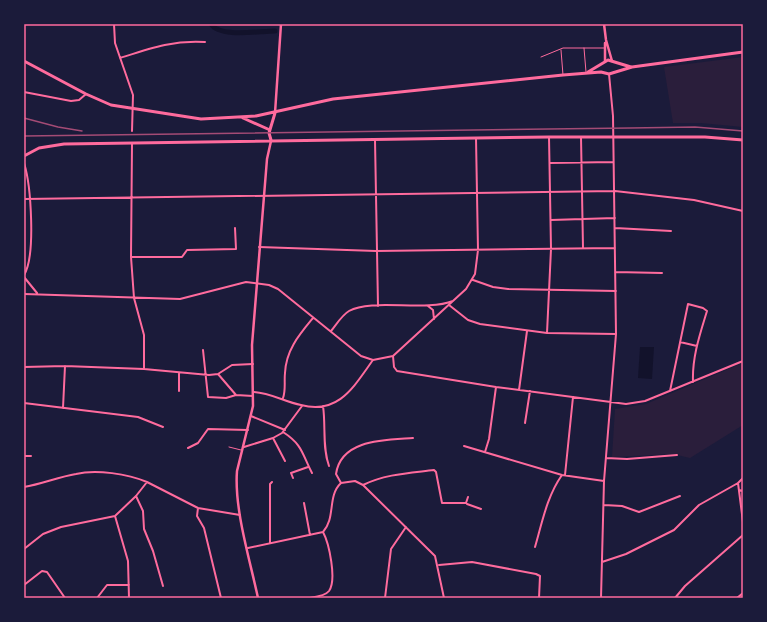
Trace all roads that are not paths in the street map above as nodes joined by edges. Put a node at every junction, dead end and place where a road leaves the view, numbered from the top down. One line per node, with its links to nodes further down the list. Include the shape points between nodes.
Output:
1 (114, 24): 13 (street, via 114,43)
2 (281, 24): 25 (street)
3 (604, 24): 6 (street)
4 (742, 24): 5 (lane)
5 (743, 27)
6 (606, 40): 9 (street); 15 (street)
7 (206, 42): 13 (street, via 161,44)
8 (584, 47): 9 (lane); 10 (lane); 19 (lane)
9 (605, 48): 16 (street)
10 (560, 49): 12 (lane); 21 (lane)
11 (743, 52): 17 (main road)
12 (542, 57)
13 (120, 58): 24 (street, via 133,95)
14 (24, 61): 23 (main road)
15 (613, 61): 16 (main road); 17 (main road); 18 (main road)
16 (603, 62): 19 (main road); 20 (main road, via 602,69)
17 (632, 67): 18 (main road)
18 (613, 72): 20 (main road)
19 (586, 73): 20 (main road); 21 (main road)
20 (607, 73): 32 (street)
21 (563, 75): 25 (main road, via 333,99)
22 (24, 92): 23 (street, via 71,101 79,100)
23 (86, 94): 24 (main road, via 111,105)
24 (132, 110): 26 (main road, via 193,118); 28 (street)
25 (275, 113): 26 (main road); 27 (main road)
26 (243, 118): 27 (main road)
27 (270, 130): 33 (main road)
28 (132, 131)
29 (550, 137): 30 (main road); 31 (main road); 40 (street)
30 (581, 137): 32 (main road); 41 (street)
31 (476, 138): 34 (main road); 45 (street)
32 (614, 138): 35 (main road, via 700,137); 38 (street)
33 (271, 140): 34 (main road); 36 (main road); 47 (street, via 268,145)
34 (375, 140): 46 (street)
35 (743, 140)
36 (132, 144): 37 (main road, via 53,145 38,148); 50 (street)
37 (24, 156)
38 (614, 162): 41 (street); 42 (street)
39 (24, 163): 49 (street)
40 (550, 163): 41 (street); 43 (street)
41 (581, 163): 44 (street)
42 (614, 191): 44 (street); 51 (street, via 694,200); 52 (street)
43 (550, 192): 44 (street); 45 (street); 54 (street)
44 (582, 192): 53 (street)
45 (476, 193): 46 (street); 62 (street)
46 (376, 194): 47 (street); 63 (street)
47 (264, 197): 50 (street); 58 (street)
48 (24, 199): 49 (street)
49 (30, 199): 50 (street); 67 (street, via 30,262)
50 (132, 199): 64 (street)
51 (743, 211)
52 (615, 218): 53 (street); 56 (street)
53 (582, 219): 54 (street); 59 (street)
54 (551, 220): 61 (street)
55 (235, 228): 64 (street, via 236,249 187,250 182,257)
56 (615, 228): 57 (street); 60 (street)
57 (671, 231)
58 (259, 248): 63 (street); 69 (street)
59 (583, 248): 60 (street); 61 (street)
60 (615, 248): 65 (street)
61 (551, 249): 62 (street); 70 (street)
62 (478, 250): 63 (street); 68 (street)
63 (376, 251): 78 (street)
64 (131, 257): 74 (street)
65 (615, 272): 66 (street); 71 (street)
66 (662, 273)
67 (24, 276): 72 (street)
68 (472, 280): 70 (street, via 492,287); 75 (street)
69 (257, 283): 74 (street, via 236,283 180,299); 79 (street, via 274,286); 91 (street)
70 (550, 291): 71 (street); 83 (street)
71 (616, 291): 84 (street)
72 (38, 293): 73 (street); 74 (street, via 51,296)
73 (24, 294)
74 (134, 298): 94 (street, via 144,335)
75 (454, 301): 76 (street); 77 (street)
76 (426, 305): 78 (street); 80 (street, via 433,310)
77 (449, 305): 80 (street); 82 (street, via 468,320)
78 (378, 306): 81 (street, via 350,310)
79 (313, 318): 81 (street); 108 (street, via 292,344 288,354 284,374 285,394)
80 (434, 320): 88 (street)
81 (331, 331): 89 (street, via 361,356)
82 (527, 331): 83 (street); 100 (street)
83 (547, 332): 84 (street)
84 (616, 334): 109 (street)
85 (680, 342): 86 (street); 86 (street, via 688,304 707,311); 104 (street)
86 (697, 346): 98 (street)
87 (203, 350): 97 (street)
88 (393, 356): 89 (street); 99 (street, via 397,371)
89 (373, 360): 112 (street, via 345,397)
90 (743, 361): 98 (street)
91 (253, 364): 96 (street, via 232,365); 103 (street)
92 (65, 366): 93 (street); 94 (street); 113 (street)
93 (24, 367)
94 (144, 369): 95 (street)
95 (179, 373): 97 (street); 101 (street)
96 (218, 374): 97 (street); 105 (street)
97 (205, 375): 105 (street, via 208,397 226,398)
98 (693, 382): 104 (street)
99 (496, 387): 100 (street); 126 (street)
100 (520, 390): 102 (street)
101 (178, 391)
102 (530, 391): 107 (street); 115 (street)
103 (254, 392): 106 (street); 108 (street)
104 (670, 392): 109 (street, via 645,401 626,404)
105 (236, 395): 106 (street)
106 (254, 396): 114 (street)
107 (573, 397): 109 (street); 135 (street)
108 (282, 398): 111 (street)
109 (611, 402): 130 (street)
110 (24, 403): 113 (street)
111 (302, 406): 112 (street); 118 (street)
112 (323, 406): 132 (street, via 326,423 325,451)
113 (62, 408): 116 (street, via 138,417)
114 (251, 416): 117 (street); 118 (street)
115 (525, 423)
116 (164, 427)
117 (248, 430): 122 (street); 123 (street, via 208,429 198,443)
118 (284, 431): 119 (street); 133 (street, via 302,451)
119 (273, 438): 122 (street); 131 (street)
120 (413, 438): 141 (street, via 356,447 342,459 336,474)
121 (464, 446): 126 (street)
122 (244, 447): 125 (street)
123 (188, 448)
124 (229, 448): 125 (lane)
125 (242, 450): 155 (street, via 236,481)
126 (485, 452): 135 (street)
127 (677, 455): 130 (street)
128 (24, 456): 129 (street)
129 (31, 456)
130 (606, 458): 138 (street)
131 (285, 461)
132 (329, 466)
133 (308, 467): 134 (street); 136 (street, via 291,473)
134 (312, 473)
135 (564, 475): 138 (street); 164 (street, via 555,485 545,510)
136 (293, 478)
137 (743, 478): 142 (street)
138 (604, 480): 152 (street)
139 (147, 482): 144 (street, via 101,472 88,472); 147 (street); 153 (street)
140 (272, 482): 162 (street)
141 (341, 483): 143 (street, via 355,481); 159 (street, via 335,490 330,522)
142 (738, 483): 145 (street); 166 (street, via 699,505 674,530 626,554)
143 (363, 485): 151 (street, via 393,476 434,470 442,503); 158 (street)
144 (24, 487)
145 (739, 490): 146 (street); 157 (street)
146 (743, 491)
147 (136, 496): 156 (street); 170 (street, via 143,511 144,529)
148 (680, 496): 152 (street, via 639,512 622,506)
149 (468, 497): 151 (street)
150 (304, 503): 160 (street)
151 (466, 504): 154 (street)
152 (604, 505): 166 (street)
153 (198, 508): 155 (street); 175 (street, via 197,516 204,528)
154 (481, 509)
155 (240, 515): 163 (street)
156 (115, 516): 165 (street, via 62,527 43,534); 168 (street, via 128,561)
157 (743, 522)
158 (406, 527): 167 (street, via 435,556); 178 (street, via 391,549)
159 (323, 532): 160 (street); 177 (street, via 329,551 331,586 325,594)
160 (310, 535): 162 (street)
161 (743, 535): 182 (street, via 685,586)
162 (270, 543): 163 (street)
163 (248, 548): 176 (street)
164 (535, 548)
165 (24, 549)
166 (602, 562): 181 (street)
167 (439, 565): 179 (street); 180 (street, via 472,562 540,576)
168 (129, 584): 173 (street, via 107,585); 174 (street)
169 (24, 585): 172 (street, via 42,571 47,572)
170 (163, 586)
171 (743, 593): 183 (street)
172 (66, 598)
173 (97, 598)
174 (129, 598)
175 (221, 598)
176 (258, 598)
177 (308, 598)
178 (385, 598)
179 (444, 598)
180 (538, 598)
181 (601, 598)
182 (675, 598)
183 (737, 598)

